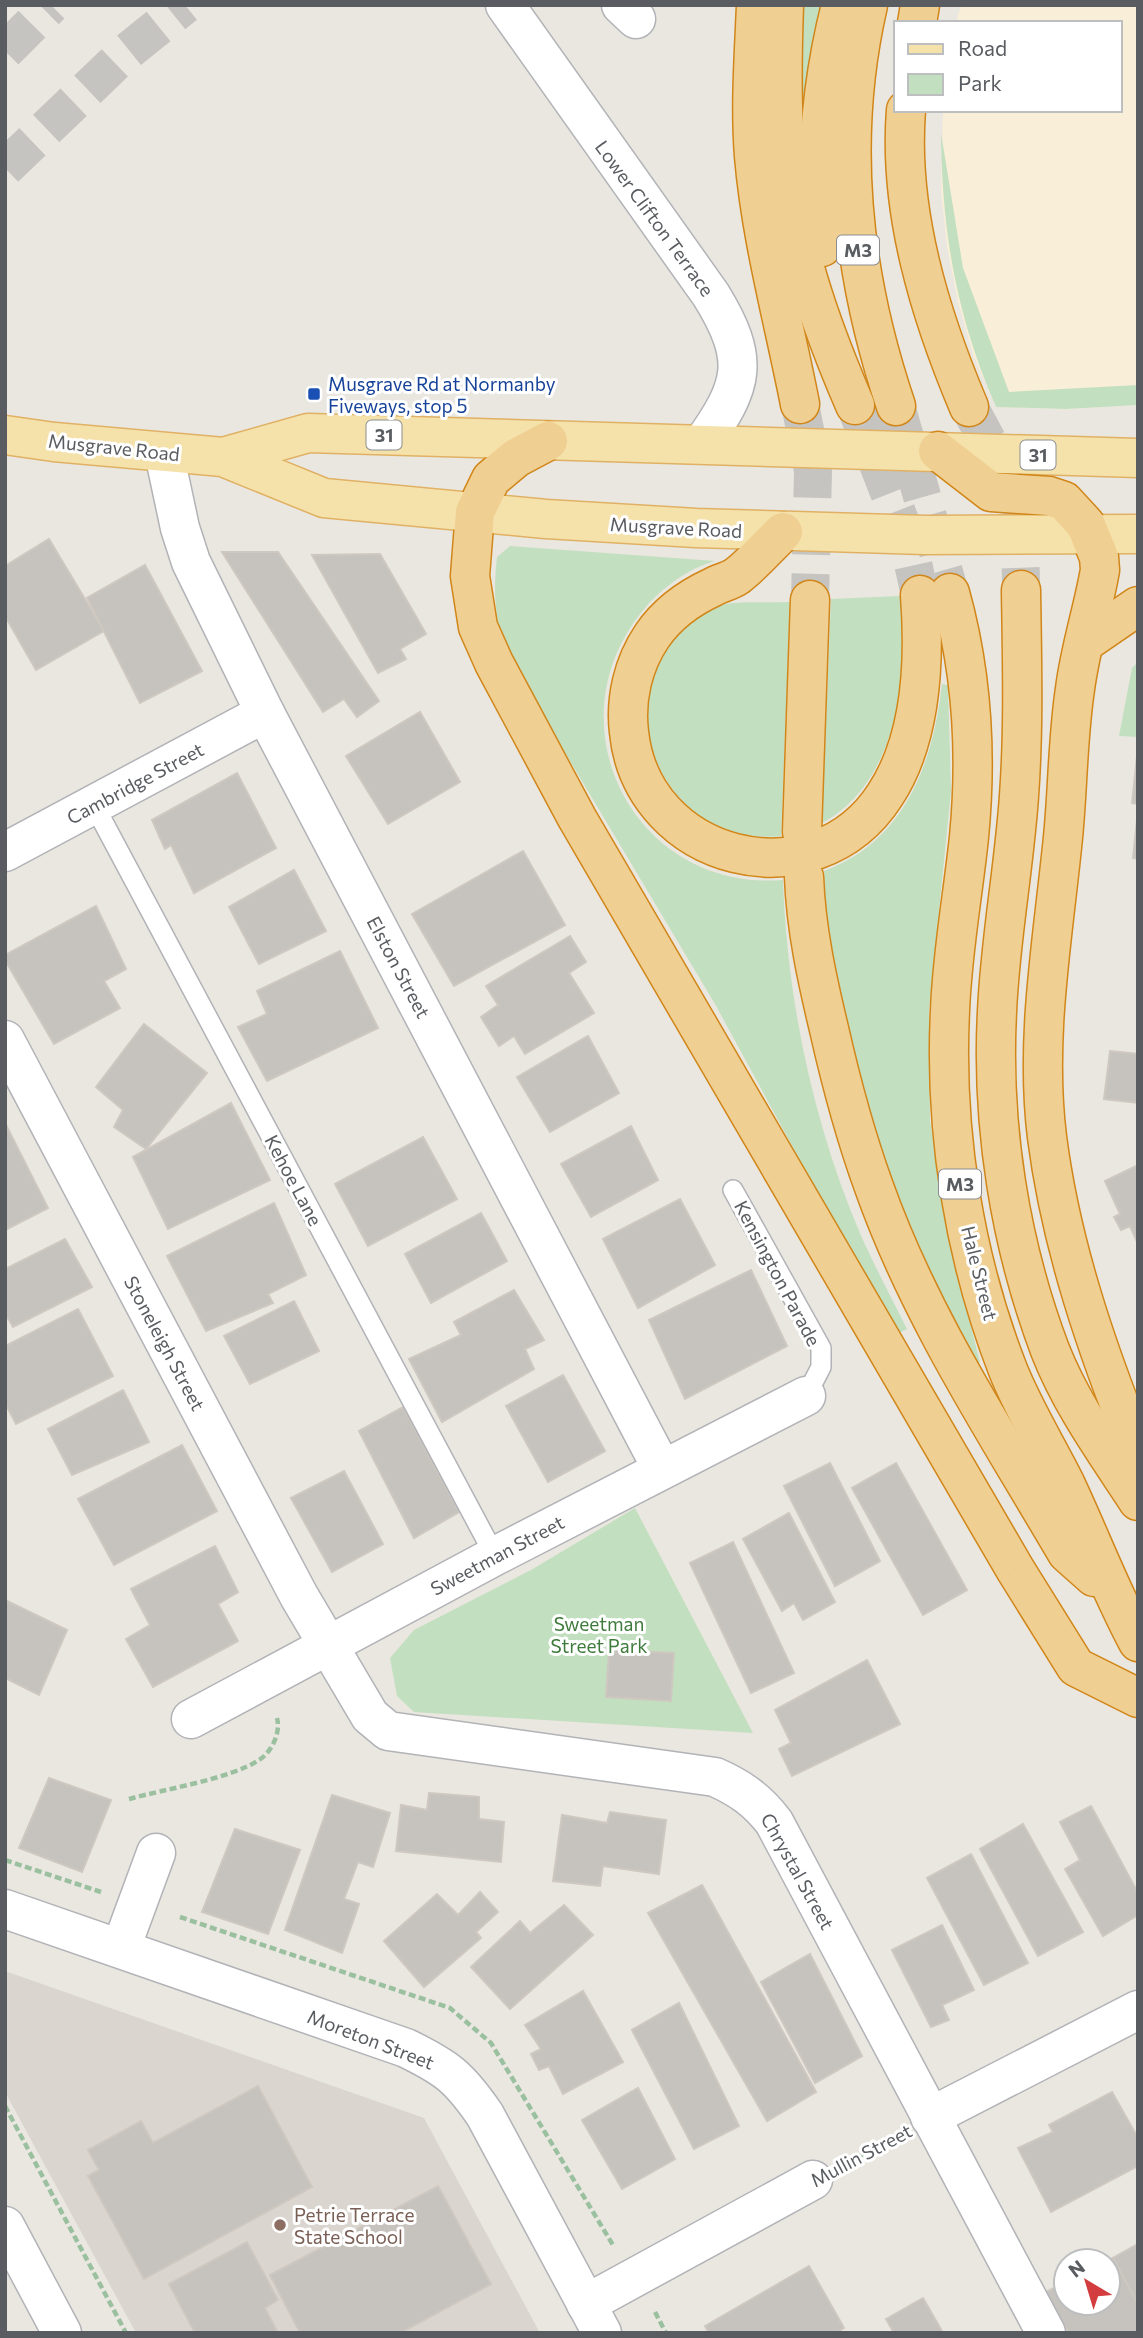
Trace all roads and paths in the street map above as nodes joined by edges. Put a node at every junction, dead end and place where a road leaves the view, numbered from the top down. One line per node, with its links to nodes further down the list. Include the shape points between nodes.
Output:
1 (505, 5): 14 (street, Lower Clifton Terrace, via 729,326 738,382)
2 (756, 5): 8 (highway, via 754,155 761,213)
3 (784, 5): 7 (highway, via 782,71 789,187 800,248)
4 (841, 5): 7 (highway, via 818,164)
5 (868, 5): 10 (highway, M3, via 853,90 851,183 862,280)
6 (906, 112): 11 (highway, via 917,250 948,358)
7 (828, 340): 9 (highway)
8 (800, 404)
9 (855, 405)
10 (896, 406)
11 (969, 407)
12 (5, 435): 16 (main road, Musgrave Road / 31)
13 (548, 441): 14 (main road, Musgrave Road / 31); 17 (main road, Musgrave Road / 31, via 308,433); 19 (highway, via 516,458 491,479)
14 (702, 444): 15 (main road, Musgrave Road / 31)
15 (938, 451): 18 (main road, Musgrave Road / 31); 22 (highway, via 991,492 1064,501)
16 (164, 453): 17 (main road, Musgrave Road / 31); 27 (street, Elston Street, via 188,555)
17 (223, 457): 19 (main road, Musgrave Road / 31, via 324,498)
18 (1138, 458)
19 (475, 512): 20 (main road, Musgrave Road / 31); 43 (highway, via 470,576 478,627 577,818 1076,1667)
20 (783, 532): 22 (main road, Musgrave Road / 31); 39 (highway, Hale Street / M3, via 736,576 691,597 652,635 629,691 630,745 649,793 666,815 710,846 737,855 793,856 820,848 872,811 898,773 917,704 935,594 962,637 972,748 969,838 950,1011 951,1119 960,1186 987,1311 1005,1360 1065,1483)
21 (1138, 534): 22 (main road, Musgrave Road / 31)
22 (1092, 536): 26 (highway, via 1100,570)
23 (1021, 590): 37 (highway, M3, via 1023,747 997,1013 998,1115 1006,1178 1032,1298 1051,1352 1077,1407)
24 (810, 600): 29 (highway)
25 (1138, 606): 26 (highway)
26 (1084, 643): 35 (highway, via 1069,736 1047,978 1045,1111 1077,1284)
27 (265, 713): 28 (street, Cambridge Street); 36 (street, Elston Street)
28 (93, 805): 30 (street, Cambridge Street); 38 (lane, Kehoe Lane)
29 (802, 832)
30 (5, 852)
31 (804, 877): 39 (highway, via 812,951 838,1069 874,1188 896,1240 956,1362 1067,1553)
32 (5, 1040): 41 (street, Stoneleigh Street)
33 (733, 1190): 34 (lane, Kensington Parade, via 821,1348 821,1367)
34 (806, 1396): 36 (street, Sweetman Street)
35 (1138, 1452)
36 (662, 1469): 38 (street, Sweetman Street)
37 (1138, 1501)
38 (495, 1556): 41 (street, Sweetman Street)
39 (1111, 1593): 40 (highway, Hale Street / M3)
40 (1138, 1642)
41 (328, 1645): 42 (street, Sweetman Street); 53 (street, Chrystal Street, via 370,1716 388,1731 715,1777 740,1788 774,1822)
42 (259, 1683): 44 (street, Sweetman Street); 45 (path, via 279,1727 261,1759)
43 (1138, 1698)
44 (191, 1719)
45 (130, 1799)
46 (156, 1853): 50 (street)
47 (5, 1860): 48 (path)
48 (102, 1892)
49 (5, 1909): 50 (street, Moreton Street)
50 (121, 1948): 57 (street, Moreton Street, via 406,2048 445,2067 485,2115)
51 (1138, 2010): 53 (street, Mullin Street)
52 (5, 2106): 59 (path)
53 (930, 2117): 54 (path, Mullin Street); 61 (street, Chrystal Street)
54 (813, 2180): 57 (street, Mullin Street)
55 (5, 2226): 58 (street)
56 (653, 2309): 60 (path)
57 (594, 2318)
58 (62, 2333)
59 (126, 2333)
60 (666, 2333)
61 (1046, 2333)

